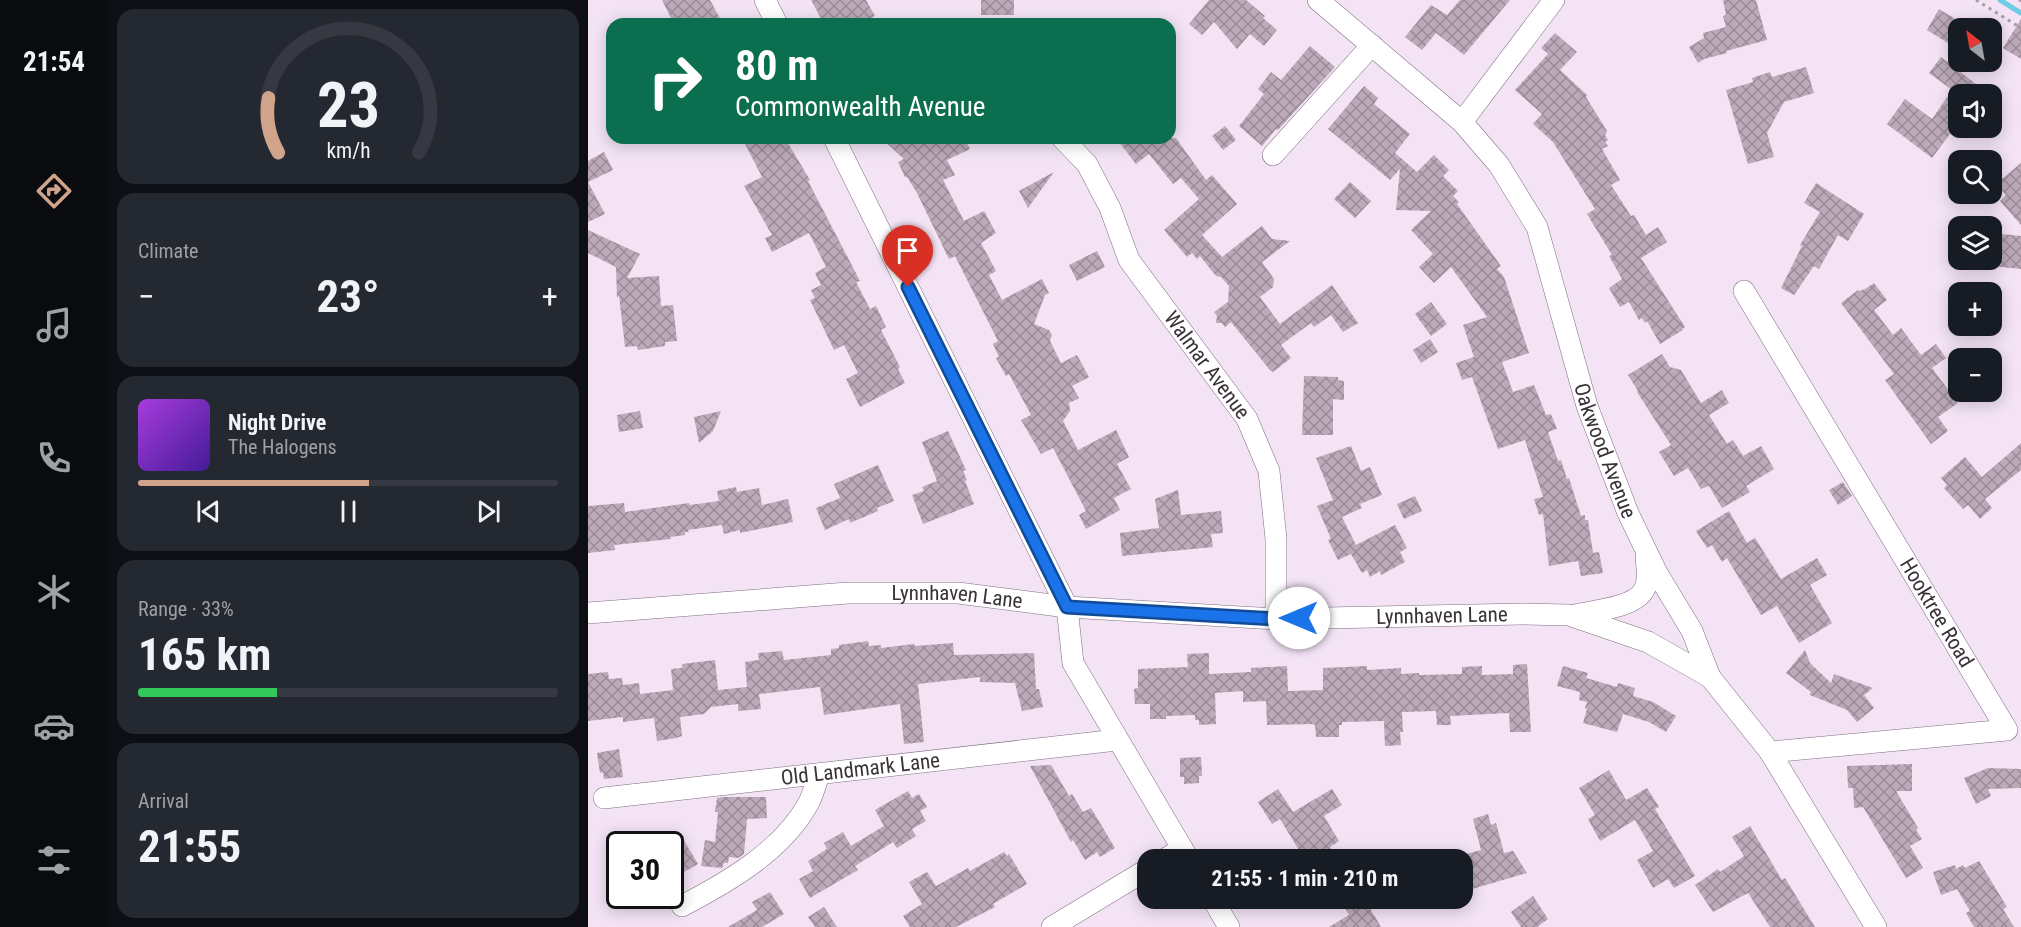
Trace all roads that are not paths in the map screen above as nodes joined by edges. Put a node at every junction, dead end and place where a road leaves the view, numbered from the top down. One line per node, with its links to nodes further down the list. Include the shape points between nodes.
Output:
1 (765, 0): 4 (street)
2 (1318, 0): 5 (street, Oakwood Avenue)
3 (1554, 0): 6 (street)
4 (774, 18)
5 (1372, 45): 6 (street, Oakwood Avenue); 9 (street)
6 (1462, 122): 11 (street, Oakwood Avenue, via 1499,165 1537,227 1587,406)
7 (837, 144): 12 (street)
8 (1068, 144): 15 (street, Walmar Avenue, via 1087,164 1110,208 1129,260 1247,419 1269,471 1276,538)
9 (1273, 155)
10 (1744, 291): 18 (street, Hooktree Road, via 2007,730)
11 (1644, 545): 14 (street, via 1648,573 1645,589 1638,598 1606,609); 16 (street, Oakwood Avenue, via 1692,631)
12 (1067, 607): 13 (street, Lynnhaven Lane, via 958,593 848,593); 15 (street, Lynnhaven Lane); 17 (street, via 1073,663)
13 (588, 613)
14 (1569, 615): 15 (street, Lynnhaven Lane); 16 (street, Lynnhaven Lane, via 1648,642)
15 (1276, 619)
16 (1710, 677): 18 (street, Oakwood Avenue)
17 (1117, 740): 19 (street, Old Landmark Lane); 21 (street)
18 (1770, 752): 27 (street, Oakwood Avenue)
19 (819, 774): 20 (street, Old Landmark Lane); 23 (street, via 808,804 786,834 713,890)
20 (604, 798)
21 (1183, 849)
22 (1137, 876): 25 (street)
23 (684, 905)
24 (1219, 909): 26 (street)
25 (1052, 927)
26 (1230, 927)
27 (1876, 927)

